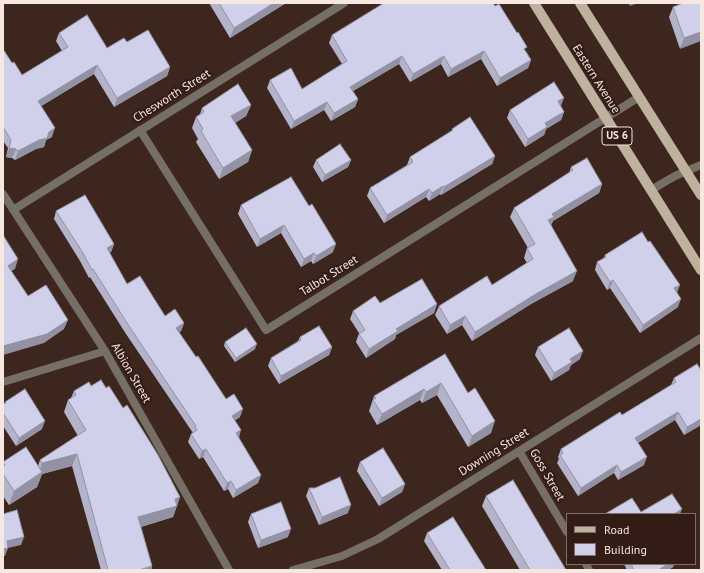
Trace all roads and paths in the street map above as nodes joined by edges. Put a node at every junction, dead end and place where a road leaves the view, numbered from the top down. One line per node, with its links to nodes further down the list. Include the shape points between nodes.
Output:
1 (344, 3): 6 (street, Chesworth Street)
2 (534, 3): 5 (main road, Eastern Avenue / US 6)
3 (580, 3): 4 (main road)
4 (639, 97): 5 (street); 8 (main road)
5 (606, 118): 6 (street, Talbot Street, via 266,330); 9 (main road, Eastern Avenue / US 6)
6 (140, 130): 12 (street, Chesworth Street)
7 (701, 165): 8 (street)
8 (686, 171): 9 (street); 11 (main road)
9 (651, 190): 13 (main road, Eastern Avenue / US 6)
10 (3, 194): 12 (street, Albion Street)
11 (701, 195)
12 (13, 210): 15 (street, Albion Street)
13 (701, 270)
14 (701, 338): 17 (street, Downing Street)
15 (105, 351): 16 (street); 19 (street, Albion Street)
16 (3, 382)
17 (519, 451): 18 (street, Goss Street); 20 (street, Downing Street, via 378,538 342,556)
18 (566, 530)
19 (229, 570)
20 (293, 570)

